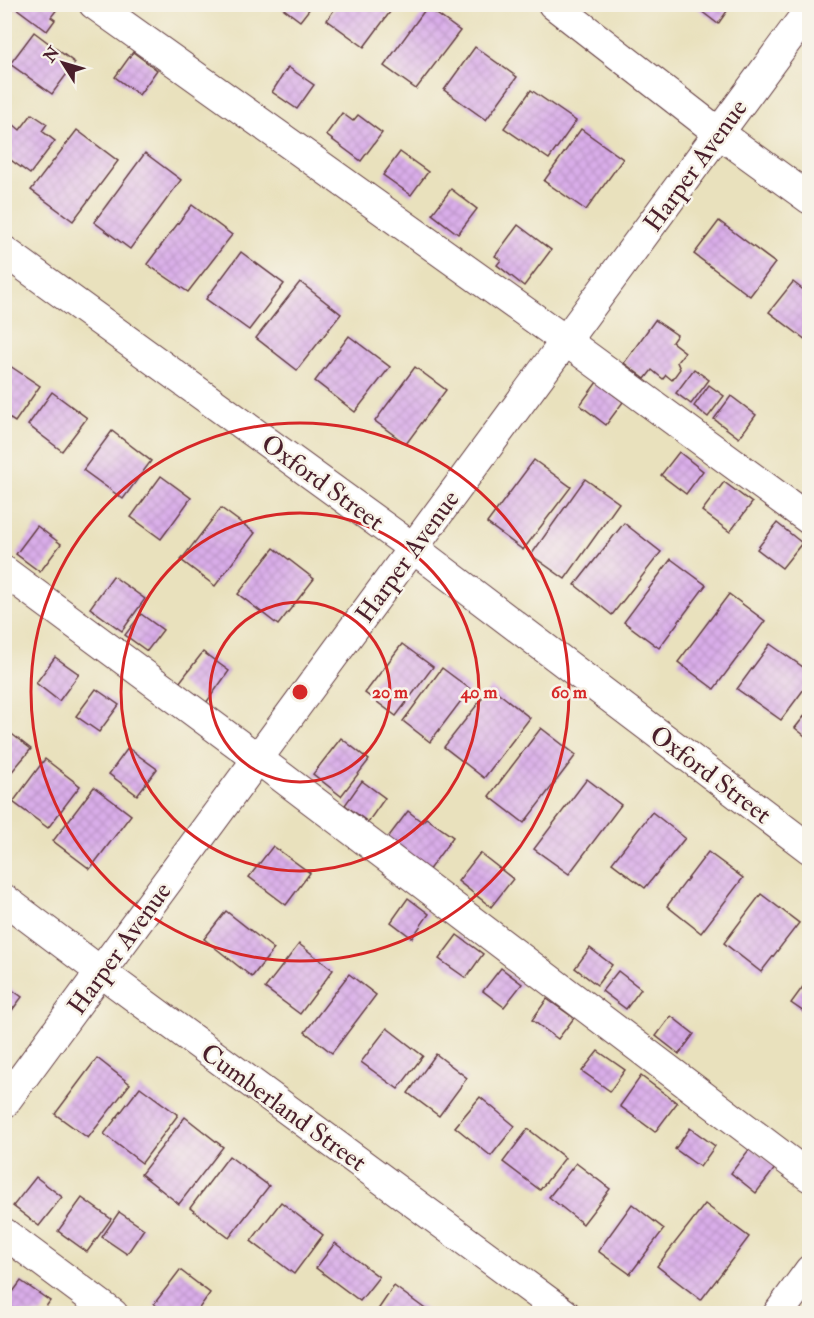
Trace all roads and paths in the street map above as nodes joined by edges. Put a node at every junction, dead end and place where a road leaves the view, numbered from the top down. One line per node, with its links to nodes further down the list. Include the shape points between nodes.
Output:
1 (94, 4): 7 (street)
2 (553, 4): 4 (street)
3 (810, 9): 4 (street, Harper Avenue)
4 (719, 133): 5 (street); 7 (street, Harper Avenue)
5 (810, 199)
6 (4, 251): 9 (street, Oxford Street)
7 (566, 341): 8 (street); 9 (street, Harper Avenue)
8 (810, 520)
9 (413, 548): 11 (street, Harper Avenue); 12 (street, Oxford Street)
10 (4, 571): 11 (street)
11 (258, 759): 14 (street, Harper Avenue); 16 (street)
12 (810, 849)
13 (4, 899): 14 (street, Cumberland Street)
14 (101, 972): 15 (street, Harper Avenue); 20 (street, Cumberland Street)
15 (4, 1104)
16 (810, 1177)
17 (4, 1233): 19 (street)
18 (810, 1270): 21 (street)
19 (113, 1314)
20 (565, 1314)
21 (778, 1314)

